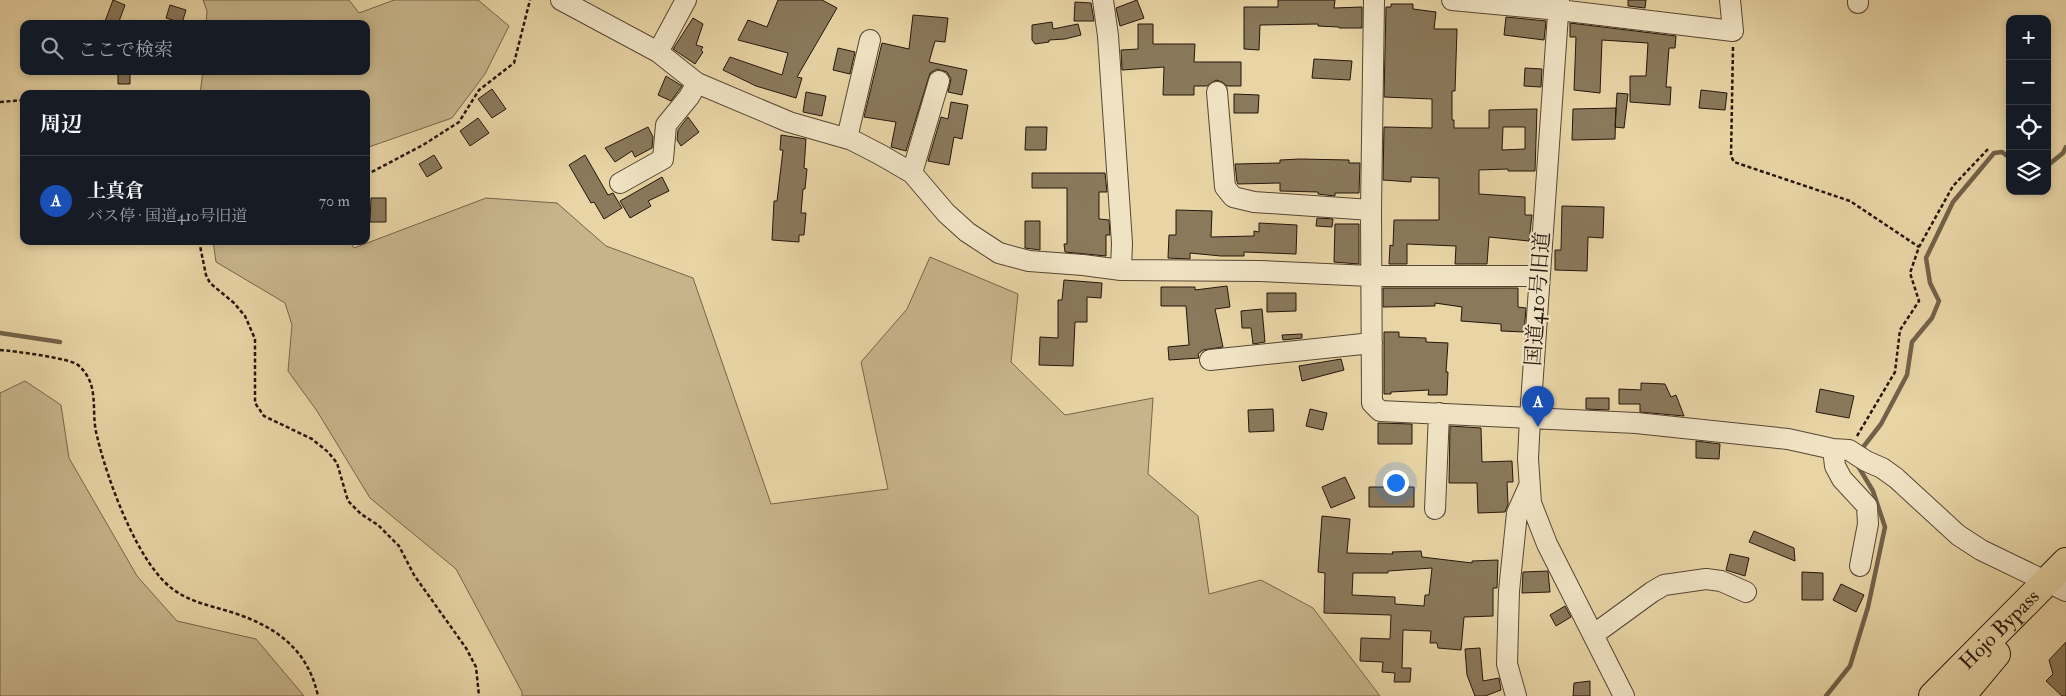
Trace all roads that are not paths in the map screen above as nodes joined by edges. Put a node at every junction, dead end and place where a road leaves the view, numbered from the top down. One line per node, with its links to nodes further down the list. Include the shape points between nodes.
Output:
1 (560, 0): 9 (street)
2 (686, 0): 9 (street)
3 (1103, 0): 17 (street, via 1108,36)
4 (1374, 0): 16 (street)
5 (1452, 0): 7 (street)
6 (1730, 0): 7 (street, via 1734,30)
7 (1559, 5): 19 (street, 国道410号旧道)
8 (870, 40): 13 (street)
9 (658, 52): 11 (street)
10 (939, 81): 14 (street)
11 (697, 83): 13 (street, via 789,122); 15 (street, via 666,125 663,159)
12 (1217, 92): 16 (street, via 1225,187 1233,197 1254,202)
13 (847, 138): 14 (street)
14 (912, 173): 17 (street, via 946,213 967,232 999,253 1029,261)
15 (620, 183)
16 (1372, 210): 18 (street)
17 (1121, 270): 18 (street)
18 (1371, 276): 19 (street); 20 (street)
19 (1540, 276): 23 (street, 国道410号旧道)
20 (1372, 344): 21 (street); 22 (street, via 1372,403 1380,411)
21 (1210, 360)
22 (1439, 413): 23 (street); 26 (street)
23 (1530, 418): 24 (street, via 1636,423 1788,439); 25 (street, 国道410号旧道)
24 (1850, 453): 27 (street, via 1835,466 1842,479 1867,506 1868,524); 28 (street, via 1896,478 1958,535 1980,550)
25 (1529, 486): 30 (street, 国道410号旧道, via 1531,503 1547,544); 31 (street, via 1517,513 1509,591 1507,664)
26 (1436, 509)
27 (1860, 566)
28 (2060, 580): 33 (highway, Hojo Bypass); 34 (highway, Hojo Bypass)
29 (1746, 592): 30 (street, via 1721,581 1706,579 1664,585)
30 (1593, 635): 32 (street, 国道410号旧道)
31 (1516, 696)
32 (1624, 696)
33 (1933, 696)
34 (1961, 696)

